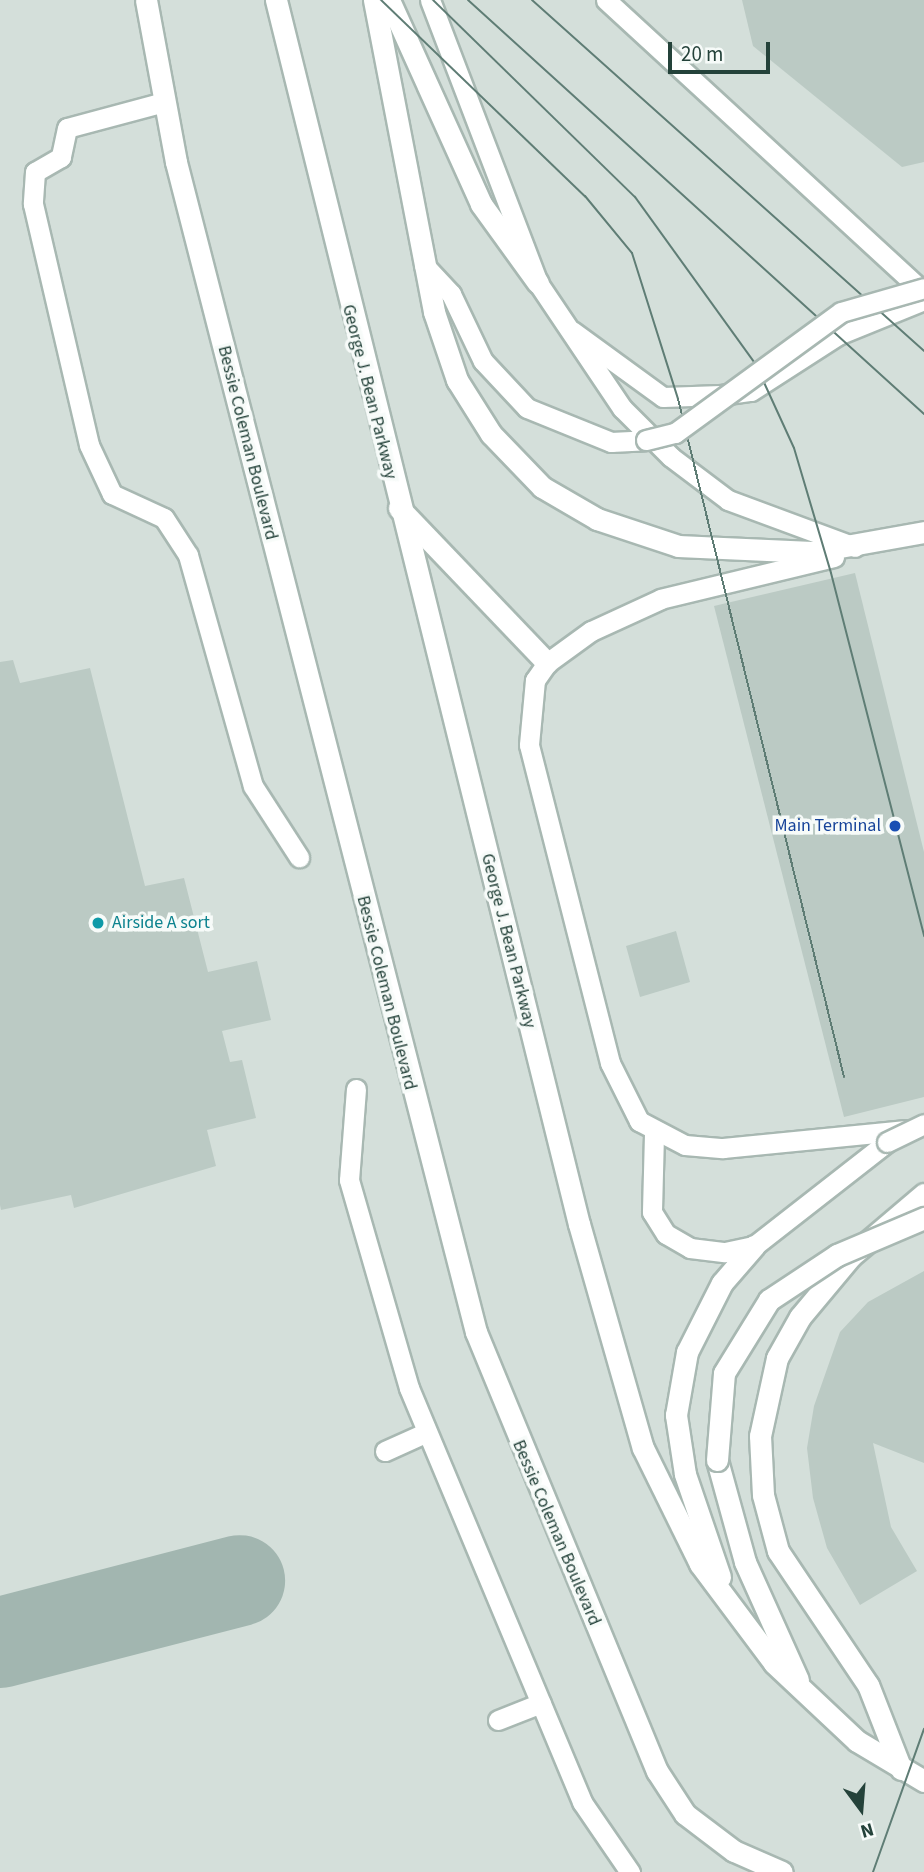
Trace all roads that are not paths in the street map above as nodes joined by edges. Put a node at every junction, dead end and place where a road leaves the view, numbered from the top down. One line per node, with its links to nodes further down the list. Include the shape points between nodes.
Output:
1 (146, 0): 7 (street, Bessie Coleman Boulevard)
2 (276, 0): 13 (street, George J. Bean Parkway)
3 (374, 0): 8 (street)
4 (389, 0): 9 (street, via 481,204)
5 (430, 0): 9 (lane)
6 (606, 0): 10 (lane)
7 (164, 103): 18 (lane, via 67,128 61,157 35,172 33,204 89,446 112,494 164,518 188,555 253,786); 34 (street, Bessie Coleman Boulevard, via 445,1229 476,1332 657,1771 685,1814 734,1852)
8 (424, 265): 10 (lane, bridge, via 451,294 483,362 527,408 611,442 675,433 841,312); 14 (street, via 457,380 491,434 542,487 597,519 678,546 761,554 863,547)
9 (538, 284): 12 (lane)
10 (924, 290)
11 (924, 300): 12 (lane, via 838,335 751,391 721,395 663,397)
12 (558, 319): 16 (lane, via 622,408 671,457 729,500)
13 (397, 506): 17 (street); 27 (street, George J. Bean Parkway, via 620,1373 665,1504)
14 (924, 531)
15 (924, 538): 16 (lane)
16 (867, 551): 17 (lane, via 661,599 591,631)
17 (547, 663): 21 (lane, via 528,699 532,767 610,1063 621,1095)
18 (299, 857)
19 (356, 1089): 25 (lane, via 349,1180)
20 (924, 1126): 21 (lane, via 723,1149); 24 (lane, bridge, via 827,1184)
21 (654, 1134): 24 (lane, via 652,1212 666,1234 690,1248 725,1252)
22 (924, 1194): 31 (street, via 851,1256 800,1317 777,1358 760,1436 763,1495 778,1551 868,1685)
23 (924, 1218): 28 (street, bridge, via 837,1255 769,1300 724,1373 717,1460 744,1562)
24 (761, 1240): 27 (street, via 722,1283 687,1352 676,1415 701,1528)
25 (427, 1432): 26 (lane); 29 (lane)
26 (385, 1451)
27 (736, 1615): 28 (street, George J. Bean Parkway)
28 (803, 1690): 31 (street, George J. Bean Parkway, via 858,1741)
29 (541, 1703): 30 (lane); 33 (lane, via 582,1802)
30 (498, 1720)
31 (901, 1769): 32 (street, George J. Bean Parkway)
32 (924, 1781)
33 (630, 1872)
34 (782, 1872)

